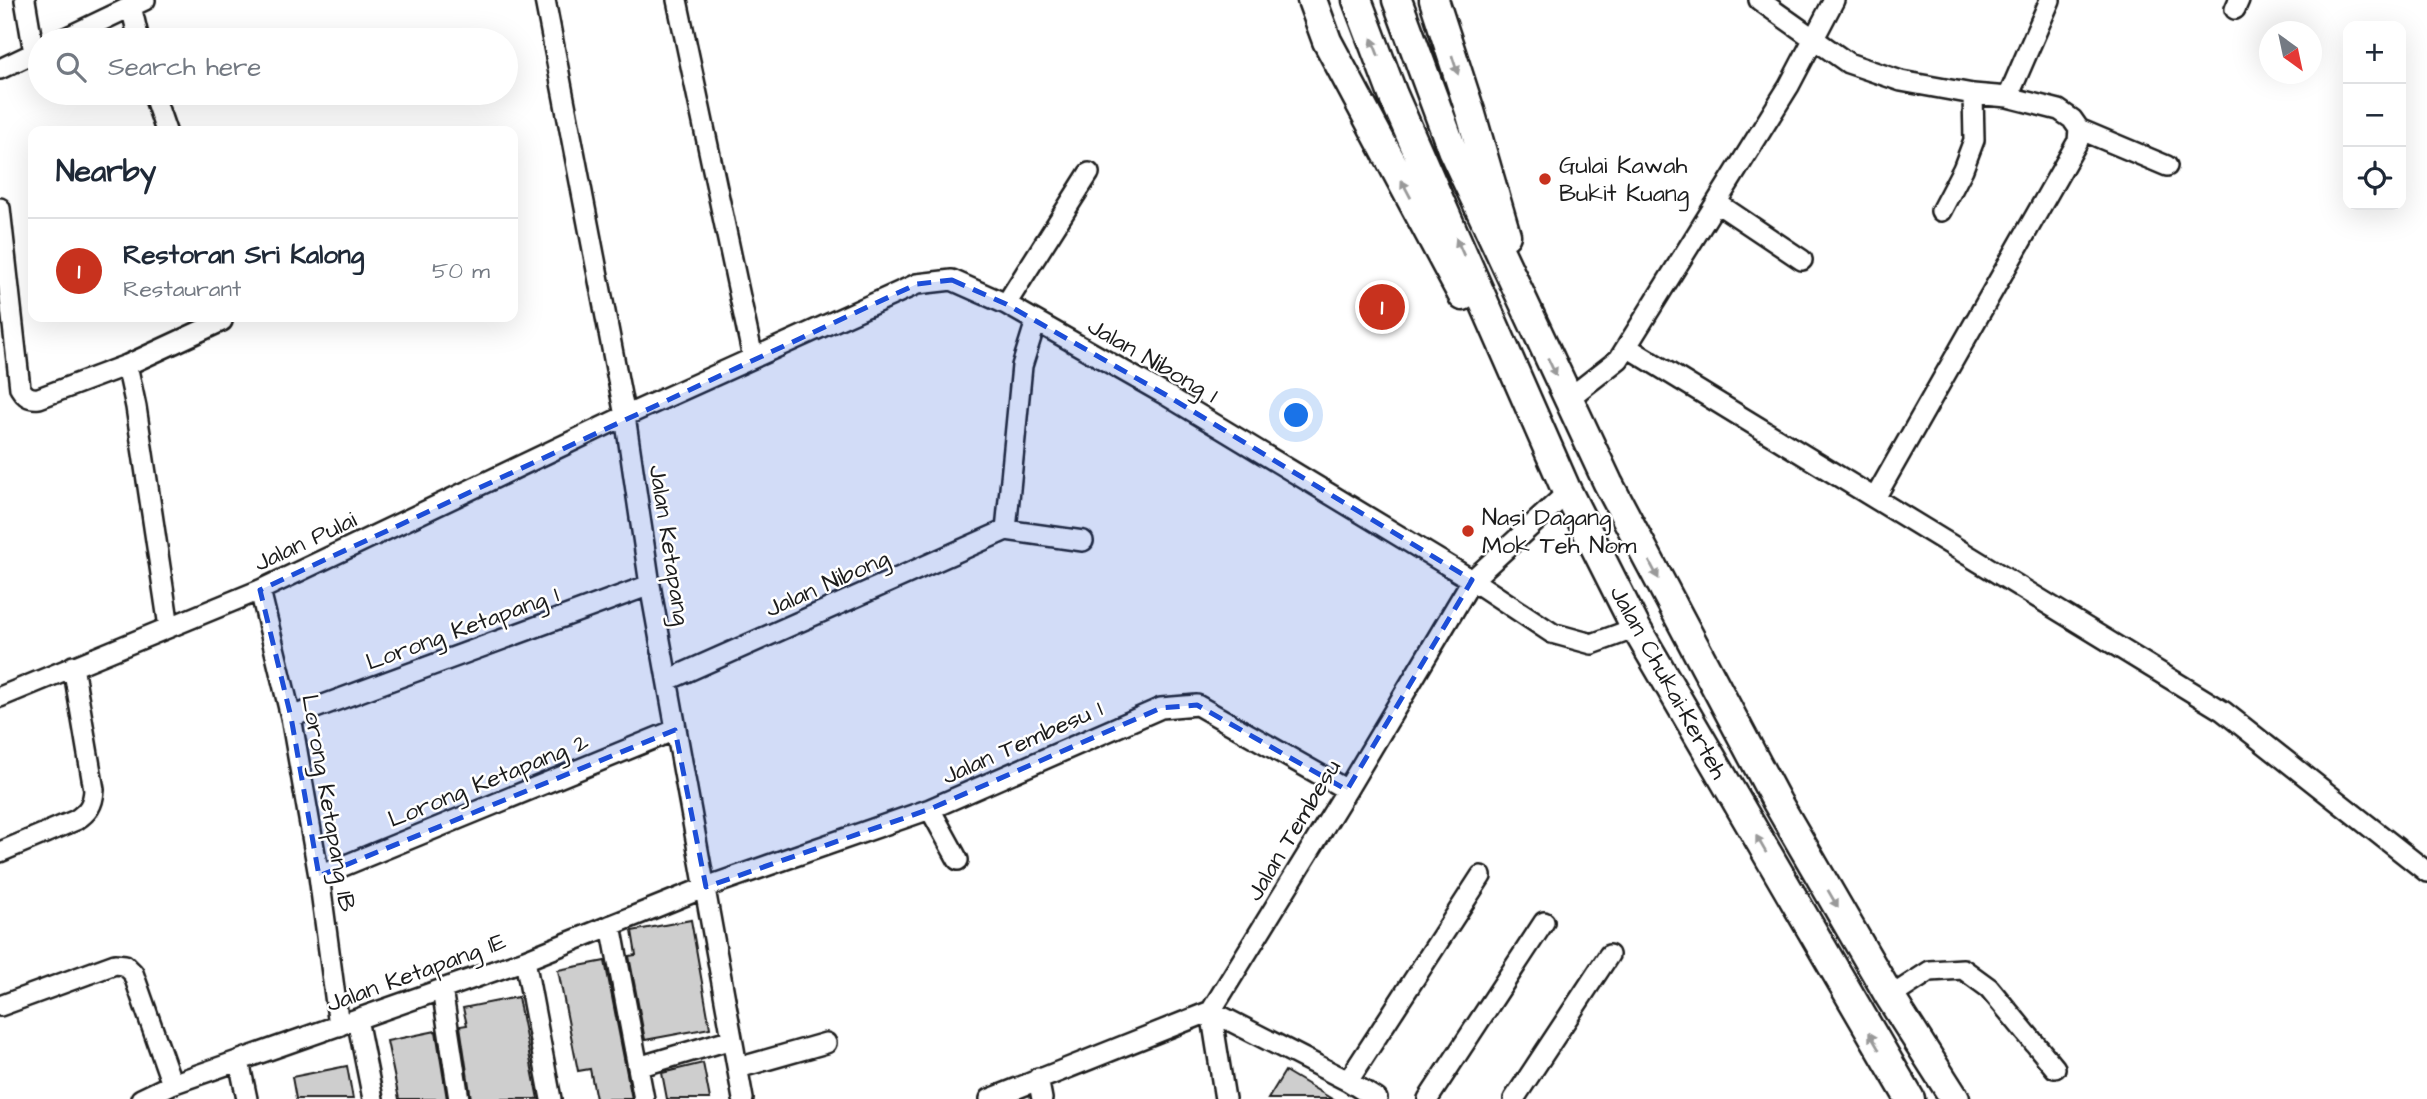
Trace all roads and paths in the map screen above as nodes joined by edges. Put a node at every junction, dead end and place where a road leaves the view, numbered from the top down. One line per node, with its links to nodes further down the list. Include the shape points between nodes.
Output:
1 (26, 0): 12 (street)
2 (545, 0): 37 (street, Jalan Ketapang)
3 (677, 0): 34 (street)
4 (1312, 0): 38 (highway, one-way to 4, via 1327,41)
5 (1357, 0): 38 (highway, Jalan Chukai-Kerteh, one-way to 5, via 1393,94)
6 (1397, 0): 32 (highway, Jalan Chukai-Kerteh, via 1452,149)
7 (1434, 0): 32 (highway, one-way to 32)
8 (1759, 0): 15 (street)
9 (1835, 0): 15 (street)
10 (2050, 0): 19 (street)
11 (138, 3): 13 (street); 14 (street)
12 (32, 28)
13 (86, 28)
14 (139, 28)
15 (1814, 38): 18 (street, via 1848,63 1901,81); 25 (street)
16 (28, 56): 17 (street)
17 (0, 69)
18 (1973, 94): 19 (street); 27 (street, via 1974,139)
19 (2008, 97): 22 (street, via 2059,110)
20 (157, 105): 21 (street)
21 (164, 126)
22 (2079, 129): 23 (street); 39 (street, via 2078,141)
23 (2166, 166)
24 (1089, 173): 29 (street)
25 (1717, 203): 28 (street); 33 (street)
26 (0, 208): 35 (street, via 20,388 25,396 39,398)
27 (1941, 211)
28 (1802, 260)
29 (1006, 304): 30 (street, Jalan Nibong 1); 34 (street, Jalan Nibong 1, via 952,280 917,284)
30 (1035, 321): 40 (street, via 1022,366); 42 (street, Jalan Nibong 1)
31 (220, 322): 35 (street)
32 (1533, 326): 36 (highway, Jalan Chukai-Kerteh, one-way to 36)
33 (1627, 347): 36 (street, via 1619,359); 39 (street)
34 (753, 358): 37 (street, Jalan Nibong 1)
35 (127, 365): 45 (street)
36 (1568, 399): 65 (highway, Jalan Chukai-Kerteh, one-way to 65, via 1770,790)
37 (625, 416): 43 (street, Jalan Ketapang); 44 (street, Jalan Pulai)
38 (1566, 490): 42 (street, Jalan Tembesu); 46 (highway, Jalan Chukai-Kerteh)
39 (1875, 498): 56 (street, via 2223,711)
40 (1006, 530): 41 (street); 48 (street, Jalan Nibong)
41 (1083, 541)
42 (1472, 580): 46 (street, Jalan Nibong 1, via 1552,633 1592,644); 52 (street, Jalan Tembesu)
43 (650, 585): 48 (street, Jalan Ketapang); 50 (street, Lorong Ketapang 1)
44 (260, 590): 45 (street, Jalan Pulai); 50 (street, Lorong Ketapang 1B)
45 (169, 627): 47 (street, Jalan Pulai)
46 (1636, 628): 91 (highway, Jalan Chukai-Kerteh, one-way to 46)
47 (73, 666): 49 (street, Jalan Pulai); 54 (street, via 93,803 76,820)
48 (668, 680): 51 (street, Jalan Ketapang)
49 (0, 698)
50 (291, 717): 57 (street, Lorong Ketapang 1B)
51 (676, 730): 57 (street, Lorong Ketapang 2); 59 (street, Jalan Ketapang)
52 (1347, 790): 53 (street, Jalan Tembesu 1, via 1197,705 1161,708); 67 (street, Jalan Tembesu)
53 (930, 809): 55 (street); 59 (street, Jalan Tembesu 1)
54 (0, 852)
55 (958, 860)
56 (2427, 872)
57 (319, 876): 68 (street, Lorong Ketapang 1B)
58 (1481, 876): 76 (street)
59 (706, 887): 61 (street, Jalan Ketapang 1E); 69 (street, Jalan Ketapang)
60 (1544, 922): 89 (street)
61 (611, 925): 63 (street, Jalan Ketapang 1E); 72 (street)
62 (1609, 955): 90 (street)
63 (524, 960): 64 (street, Jalan Ketapang 1E); 82 (street)
64 (442, 989): 68 (street, Jalan Ketapang 1E); 81 (street)
65 (1890, 997): 74 (street, via 1930,971 1963,969 1989,988); 92 (highway, Jalan Chukai-Kerteh)
66 (0, 1006): 77 (street, via 115,964 125,965 133,973)
67 (1211, 1011): 75 (street); 76 (street); 87 (street)
68 (348, 1023): 71 (street, Jalan Ketapang 1E); 80 (street, Lorong Ketapang 1B)
69 (732, 1039): 72 (street); 73 (street, Jalan Ketapang)
70 (826, 1043): 73 (street)
71 (239, 1061): 77 (street, Jalan Ketapang 1E); 79 (street)
72 (638, 1067): 83 (street)
73 (738, 1068): 84 (street, Jalan Ketapang)
74 (2055, 1068)
75 (1038, 1078): 85 (street); 86 (street)
76 (1348, 1081): 88 (street)
77 (172, 1084): 78 (street, Jalan Ketapang 1E)
78 (141, 1099)
79 (247, 1099)
80 (373, 1099)
81 (459, 1099)
82 (551, 1099)
83 (644, 1099)
84 (743, 1099)
85 (990, 1099)
86 (1042, 1099)
87 (1225, 1099)
88 (1377, 1099)
89 (1427, 1099)
90 (1514, 1099)
91 (1910, 1099)
92 (1955, 1099)

